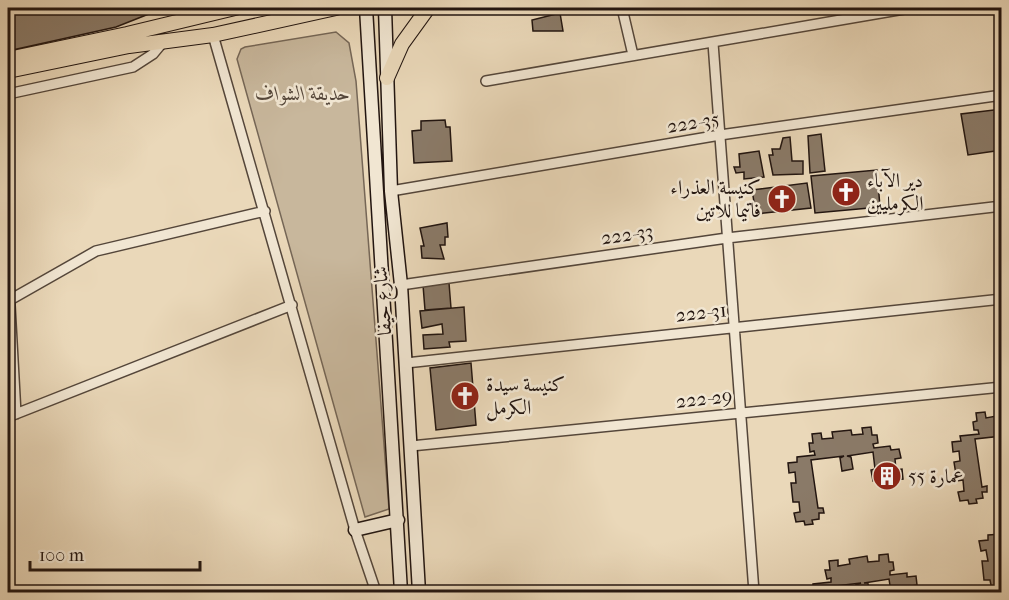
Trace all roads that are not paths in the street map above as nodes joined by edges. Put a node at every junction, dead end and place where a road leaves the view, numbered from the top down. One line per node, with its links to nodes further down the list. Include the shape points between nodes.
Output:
1 (235, 8): 9 (main road)
2 (336, 8): 8 (main road)
3 (366, 8): 35 (main road, شارع حيفا)
4 (385, 8): 15 (main road, شارع حيفا)
5 (428, 8): 15 (main road, via 402,44)
6 (622, 8): 12 (street)
7 (910, 8): 11 (street)
8 (213, 35): 10 (main road); 22 (street)
9 (128, 40): 10 (main road); 13 (main road); 14 (main road)
10 (163, 42): 17 (street, via 133,67)
11 (713, 44): 12 (street); 19 (street)
12 (633, 55): 16 (street)
13 (8, 59)
14 (8, 71)
15 (387, 78): 20 (main road, شارع حيفا)
16 (486, 81)
17 (8, 94)
18 (1002, 95): 19 (street, 222-35)
19 (720, 135): 20 (street, 222-35); 23 (street)
20 (391, 191): 25 (main road, شارع حيفا)
21 (1002, 206): 23 (street, 222-33)
22 (265, 211): 27 (street, via 96,251); 28 (street)
23 (727, 238): 25 (street, 222-33); 29 (street)
24 (8, 269): 27 (street)
25 (401, 285): 30 (main road, شارع حيفا)
26 (1002, 299): 29 (street, 222-31)
27 (9, 300): 33 (street)
28 (292, 305): 33 (street); 36 (street)
29 (734, 326): 30 (street, 222-31); 32 (street)
30 (406, 363): 34 (main road, شارع حيفا)
31 (1002, 387): 32 (street, 222-29)
32 (741, 413): 34 (street, 222-29); 40 (street)
33 (12, 416)
34 (411, 446): 39 (main road, شارع حيفا)
35 (398, 520): 36 (main road); 38 (main road, شارع حيفا)
36 (355, 530): 37 (street)
37 (376, 592)
38 (401, 592)
39 (419, 592)
40 (754, 592)

